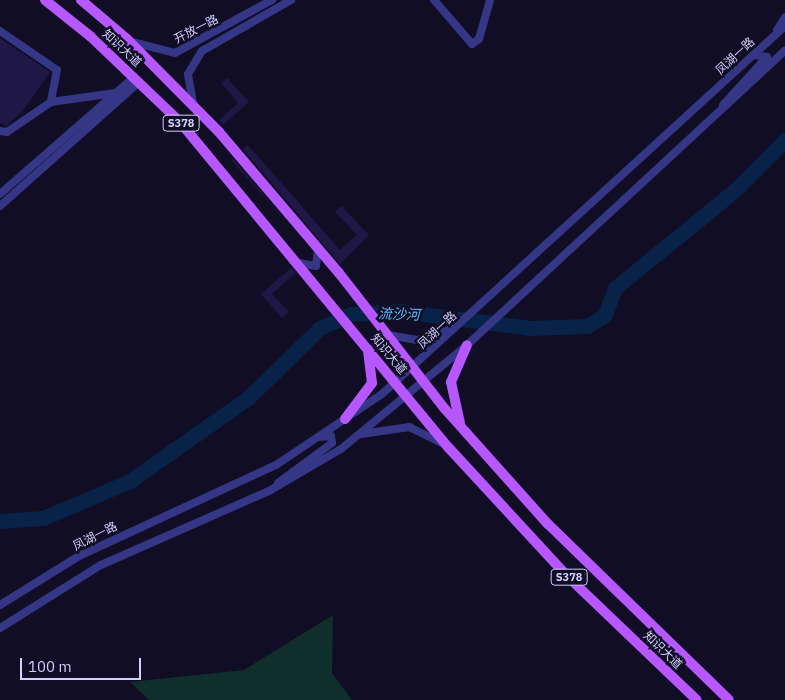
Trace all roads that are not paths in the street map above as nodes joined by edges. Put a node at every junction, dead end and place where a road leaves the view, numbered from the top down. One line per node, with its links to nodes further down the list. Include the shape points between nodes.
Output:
1 (45, 0): 16 (main road, 知识大道 / S378)
2 (81, 0): 11 (main road, 知识大道 / S378)
3 (272, 0): 11 (street, 开放一路, via 175,53 149,49)
4 (291, 0): 19 (street, 开放一路, via 198,55 188,74)
5 (434, 0): 6 (street, via 472,44 479,40)
6 (490, 0)
7 (785, 17): 10 (street)
8 (785, 26): 10 (street, 凤湖一路)
9 (0, 31): 18 (street, via 57,70)
10 (773, 37): 13 (street, 凤湖一路)
11 (128, 40): 19 (main road, 知识大道 / S378)
12 (785, 51): 15 (street)
13 (753, 55): 20 (street, via 767,57 734,89); 26 (street, 凤湖一路)
14 (785, 55): 15 (street)
15 (777, 60): 20 (street)
16 (137, 80): 17 (street); 23 (street); 25 (main road, 知识大道 / S378, via 180,122)
17 (115, 93): 18 (street); 22 (street)
18 (52, 102): 21 (street, via 7,132)
19 (193, 103): 24 (main road, 知识大道 / S378)
20 (713, 119): 29 (street, via 498,312)
21 (0, 131)
22 (0, 194)
23 (0, 206)
24 (318, 249): 25 (street, via 316,266); 27 (main road, 知识大道 / S378)
25 (299, 263): 28 (main road, 知识大道 / S378)
26 (454, 329): 27 (street, via 417,340); 30 (street, 凤湖一路)
27 (388, 335): 30 (main road, 知识大道 / S378)
28 (365, 345): 31 (main road, 知识大道 / S378); 34 (main road, via 372,383)
29 (466, 345): 32 (street); 35 (main road, via 451,382)
30 (413, 367): 31 (street, 凤湖一路); 32 (main road, 知识大道 / S378)
31 (396, 382): 33 (main road, 知识大道 / S378); 34 (street, 凤湖一路)
32 (424, 382): 33 (street); 35 (main road, 知识大道 / S378)
33 (408, 395): 36 (street); 38 (main road, 知识大道 / S378)
34 (345, 420): 37 (street, 凤湖一路)
35 (462, 428): 43 (main road, 知识大道 / S378, via 594,573)
36 (359, 434): 38 (street, via 410,427); 39 (street, via 329,458)
37 (320, 437): 39 (street, via 331,436 332,443); 40 (street, 凤湖一路, via 250,479 79,556)
38 (448, 447): 42 (main road, 知识大道 / S378, via 565,574)
39 (269, 491): 41 (street, via 101,565)
40 (0, 605)
41 (0, 628)
42 (697, 700)
43 (729, 700)

